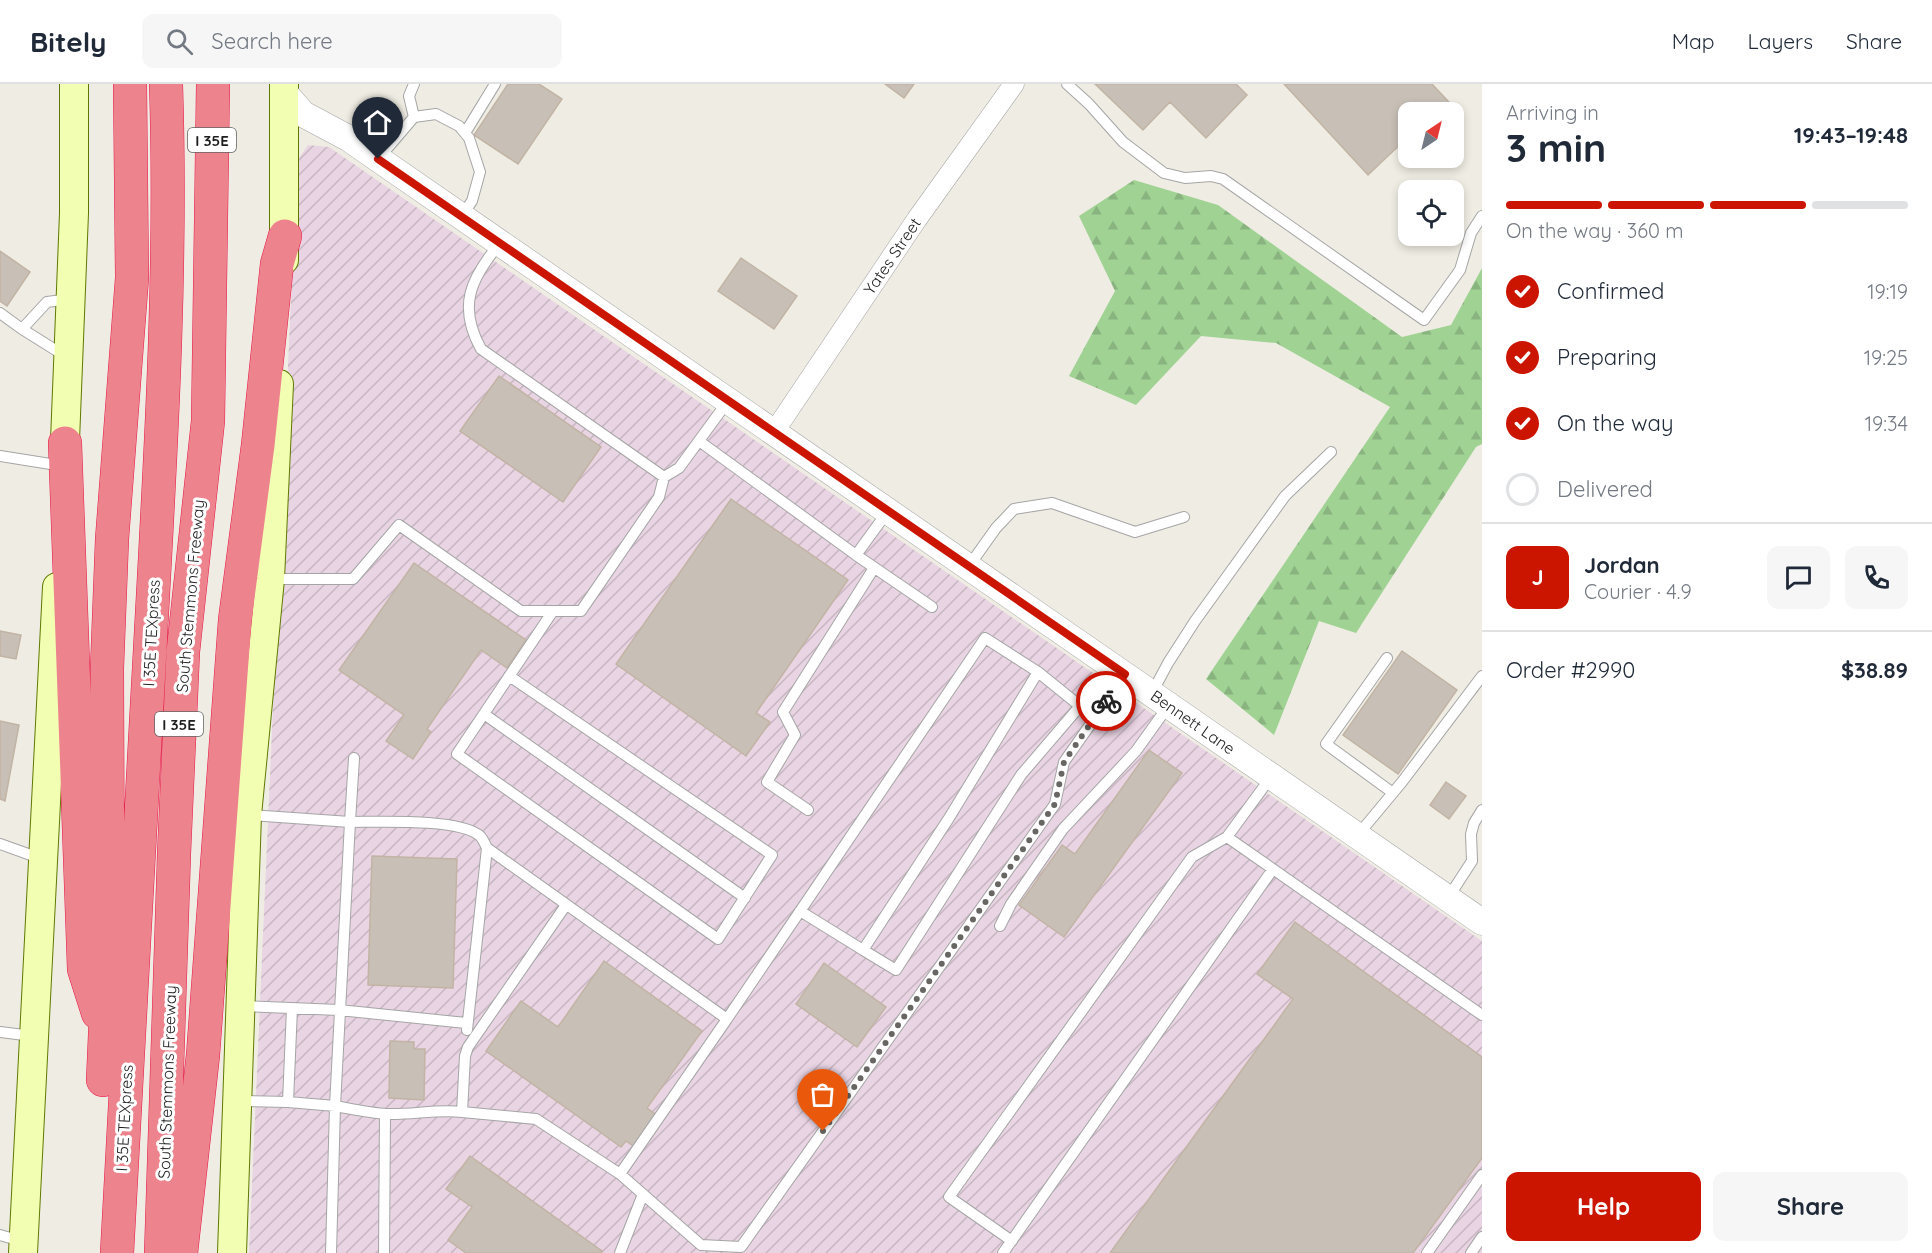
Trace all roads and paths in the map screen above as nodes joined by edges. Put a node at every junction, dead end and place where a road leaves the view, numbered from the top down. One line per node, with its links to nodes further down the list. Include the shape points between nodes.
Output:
1 (74, 84): 19 (main road)
2 (130, 84): 74 (highway, via 132,278 111,540 107,668)
3 (166, 84): 89 (highway, I 35E TEXpress, via 168,284)
4 (203, 84): 14 (highway)
5 (213, 84): 14 (highway, South Stemmons Freeway / I 35E)
6 (414, 84): 11 (lane, via 409,96)
7 (495, 84): 12 (lane)
8 (1067, 84): 15 (lane, via 1123,142 1164,173 1223,179 1424,320 1460,270 1471,233)
9 (1012, 85): 24 (street, Yates Street)
10 (284, 88): 13 (street, Bennett Lane, via 303,114); 17 (main road)
11 (414, 117): 12 (lane, via 436,114); 13 (lane)
12 (465, 133): 16 (lane, via 480,172 472,201)
13 (378, 159): 16 (street, Bennett Lane)
14 (211, 197): 90 (highway, South Stemmons Freeway / I 35E, via 208,421 183,652)
15 (1482, 216)
16 (461, 217): 18 (street, Bennett Lane)
17 (285, 236): 35 (main road); 91 (highway, via 277,264 235,620 203,1055)
18 (500, 243): 23 (street, Bennett Lane); 29 (lane, via 475,279 467,306 481,349)
19 (70, 298): 21 (lane, via 47,302); 22 (main road)
20 (0, 313): 21 (lane)
21 (22, 329): 22 (lane)
22 (68, 358): 27 (main road)
23 (729, 400): 24 (street, Bennett Lane); 25 (lane)
24 (774, 432): 30 (street, Bennett Lane)
25 (699, 441): 29 (lane, via 679,468); 32 (lane)
26 (1331, 452): 43 (lane, via 1286,496 1195,621 1168,663)
27 (64, 454): 28 (lane); 58 (main road); 74 (highway, via 84,969)
28 (0, 456)
29 (664, 477): 37 (lane, via 660,497 581,611)
30 (888, 510): 32 (lane); 33 (street, Bennett Lane)
31 (1184, 517): 33 (lane, via 1135,532 1052,503 1014,509)
32 (856, 555): 34 (lane)
33 (969, 566): 40 (street, Bennett Lane)
34 (874, 568): 36 (lane); 48 (lane, via 783,712 795,735 767,782)
35 (270, 579): 37 (lane, via 353,579 399,525 521,611); 50 (main road)
36 (932, 607)
37 (553, 611): 41 (lane)
38 (1387, 658): 47 (lane, via 1326,744)
39 (1038, 672): 63 (lane, via 985,638); 66 (lane); 66 (lane, via 1080,706 1021,775 896,969)
40 (1125, 674): 43 (street, Bennett Lane); 84 (lane, via 1064,762 1055,804 741,1247 701,1245)
41 (509, 676): 44 (lane); 60 (lane, via 772,855)
42 (1482, 676): 47 (lane)
43 (1160, 699): 46 (street, Bennett Lane); 65 (lane, via 1136,751 1063,829)
44 (484, 714): 60 (lane); 60 (lane, via 457,754 718,939)
45 (354, 758): 51 (lane)
46 (1271, 777): 52 (street, Bennett Lane); 53 (lane)
47 (1393, 793): 52 (lane)
48 (808, 810)
49 (1482, 810): 54 (lane, via 1474,823)
50 (247, 815): 51 (lane); 67 (main road)
51 (350, 822): 56 (lane, via 453,824 481,836); 69 (lane)
52 (1357, 836): 61 (street, Bennett Lane)
53 (1227, 837): 59 (lane); 86 (lane, via 1192,856 949,1197)
54 (1472, 839): 57 (lane); 61 (lane, via 1472,861)
55 (0, 844): 58 (lane)
56 (487, 848): 62 (lane); 72 (lane)
57 (1482, 848)
58 (43, 859): 75 (main road)
59 (1274, 869): 70 (lane); 86 (lane)
60 (745, 898)
61 (1448, 898): 64 (street, Bennett Lane)
62 (566, 905): 71 (lane); 76 (lane)
63 (800, 910): 66 (lane); 71 (lane)
64 (1482, 922)
65 (1000, 926)
66 (863, 950)
67 (240, 1006): 68 (lane); 77 (main road)
68 (292, 1008): 69 (lane); 78 (lane)
69 (339, 1010): 72 (lane); 79 (lane)
70 (1482, 1015)
71 (727, 1019): 82 (lane)
72 (466, 1023): 76 (lane)
73 (0, 1032): 75 (lane)
74 (105, 1035): 88 (highway)
75 (33, 1036): 87 (main road)
76 (468, 1047): 80 (lane)
77 (237, 1101): 78 (lane); 92 (main road)
78 (288, 1102): 79 (lane)
79 (335, 1106): 81 (lane); 93 (lane)
80 (462, 1112): 81 (lane); 82 (lane, via 536,1119)
81 (385, 1114): 94 (lane)
82 (620, 1174): 84 (lane)
83 (1482, 1175): 97 (lane)
84 (643, 1194): 95 (lane)
85 (1482, 1237): 98 (lane)
86 (1012, 1241): 96 (lane)
87 (15, 1243)
88 (94, 1253)
89 (117, 1253)
90 (161, 1253)
91 (181, 1253)
92 (232, 1253)
93 (331, 1253)
94 (384, 1253)
95 (620, 1253)
96 (1003, 1253)
97 (1426, 1253)
98 (1471, 1253)

